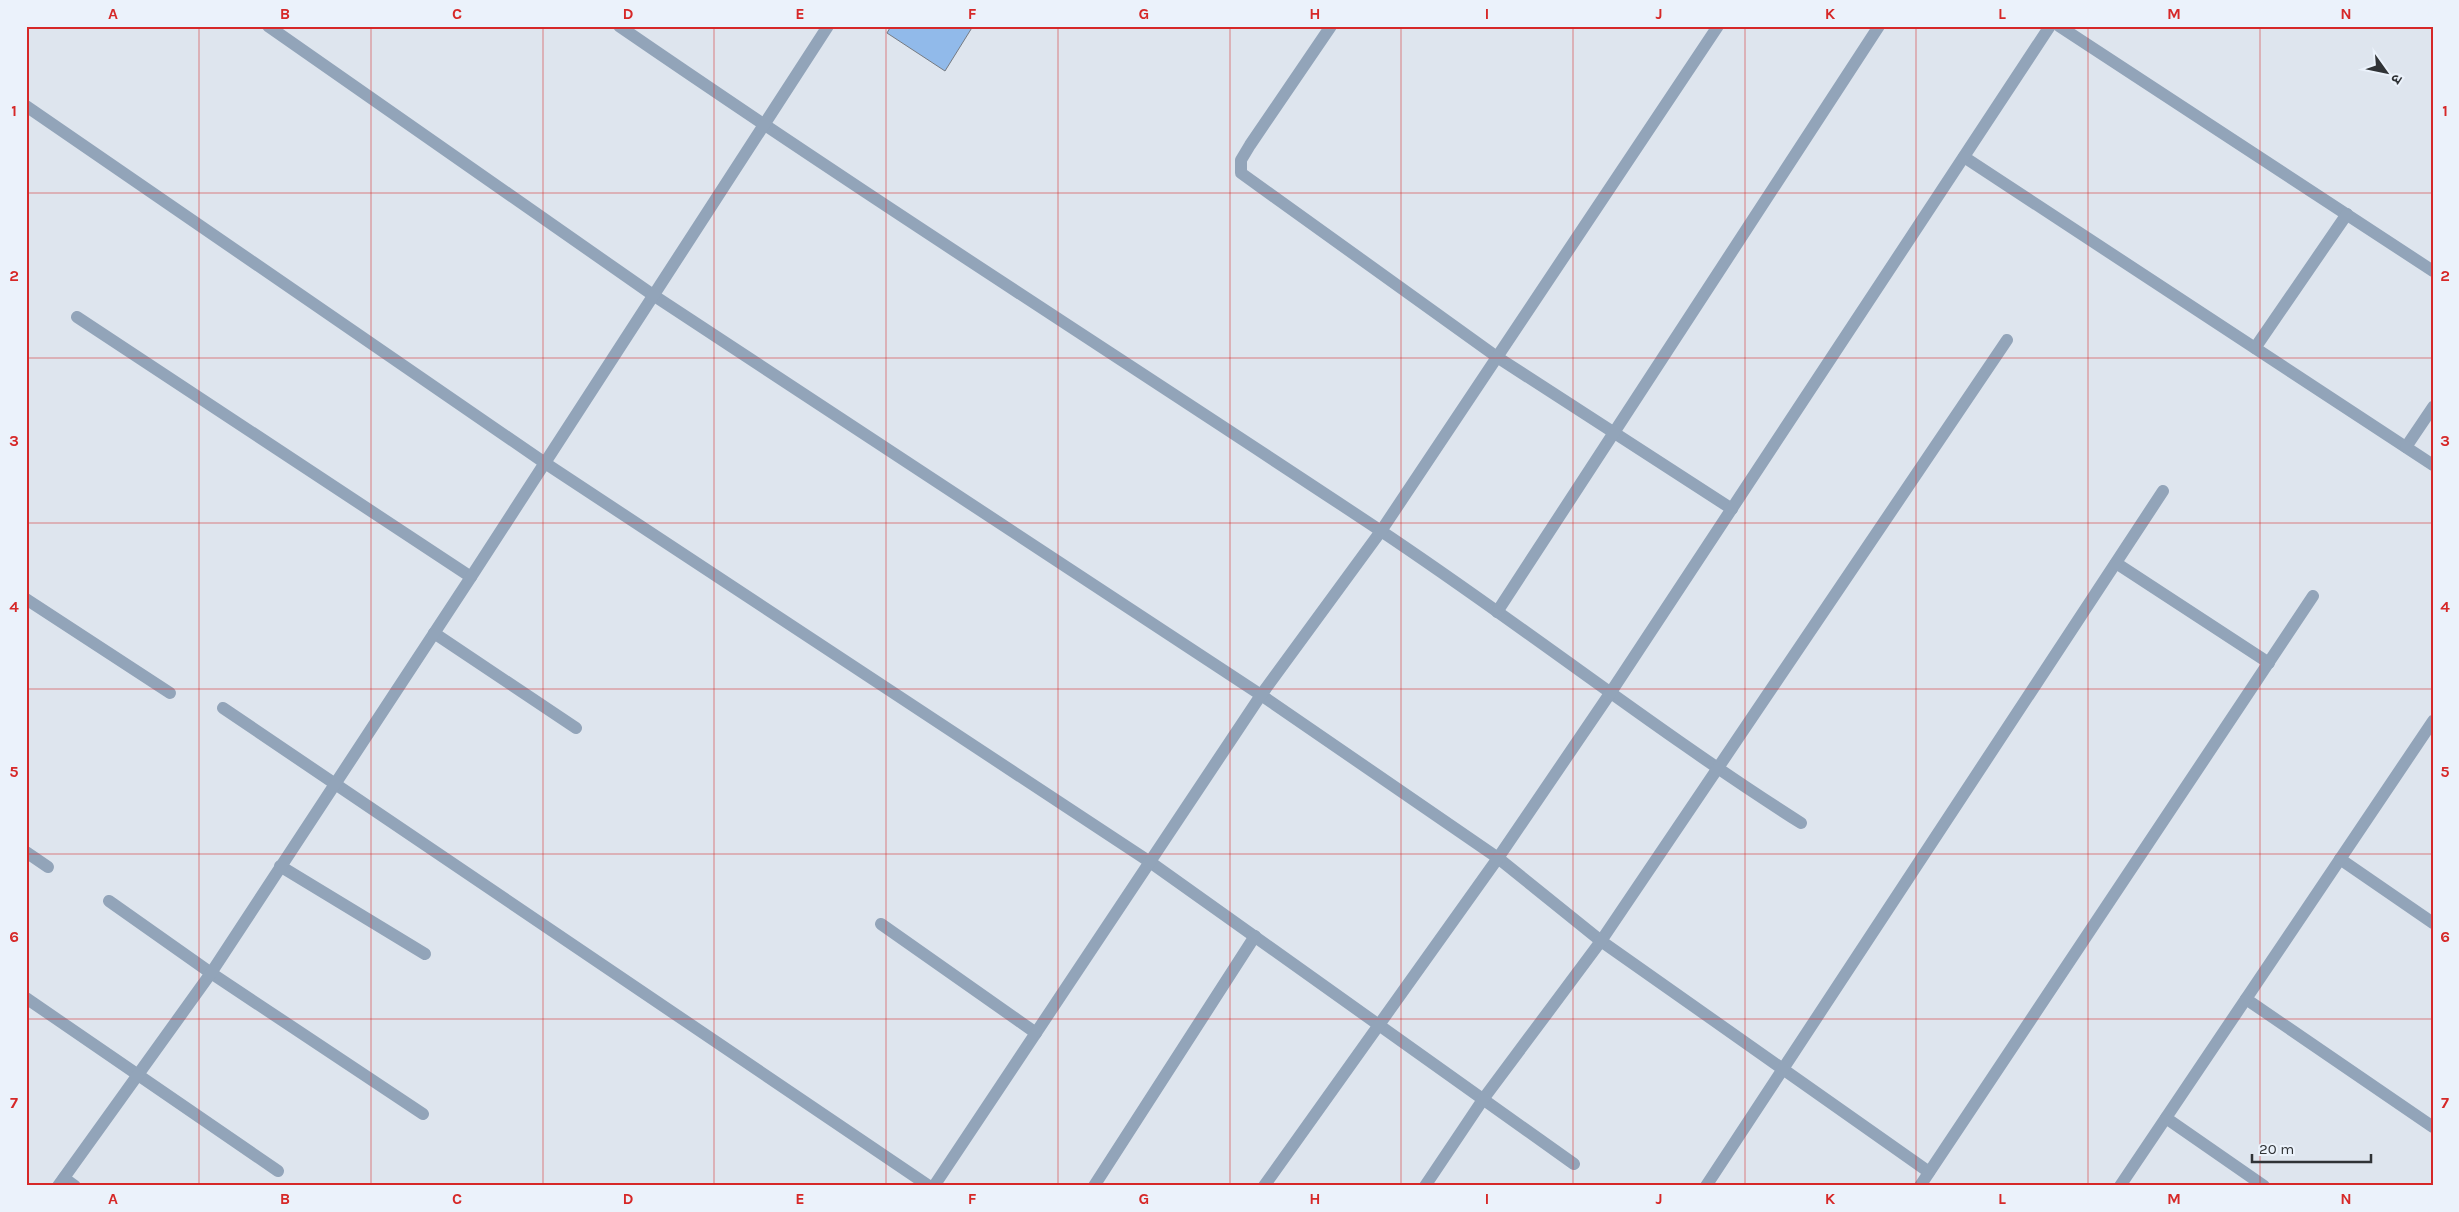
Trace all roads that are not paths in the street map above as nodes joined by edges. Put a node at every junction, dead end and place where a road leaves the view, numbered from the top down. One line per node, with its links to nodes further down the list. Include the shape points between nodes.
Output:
1 (268, 26): 14 (street)
2 (619, 26): 10 (street)
3 (828, 26): 10 (street)
4 (1331, 26): 18 (street, via 1250,145 1241,160 1241,173)
5 (1718, 26): 18 (street)
6 (1879, 26): 20 (street)
7 (2050, 26): 11 (street)
8 (2059, 26): 12 (street)
9 (26, 106): 22 (street)
10 (763, 125): 14 (street); 26 (street)
11 (1964, 156): 17 (street); 25 (street)
12 (2347, 214): 13 (street); 17 (street)
13 (2433, 271)
14 (653, 295): 22 (street); 36 (street)
15 (77, 318): 28 (street)
16 (2007, 340): 41 (street)
17 (2255, 348): 21 (street)
18 (1497, 356): 20 (street); 26 (street)
19 (2433, 407): 21 (street)
20 (1614, 432): 25 (street); 31 (street)
21 (2406, 447): 23 (street)
22 (545, 462): 28 (street); 47 (street)
23 (2433, 465)
24 (2163, 491): 27 (street)
25 (1732, 509): 34 (street)
26 (1381, 531): 31 (street); 36 (street)
27 (2116, 563): 33 (street); 61 (street)
28 (471, 577): 32 (street)
29 (2313, 596): 33 (street)
30 (27, 602): 35 (street)
31 (1497, 612): 34 (street)
32 (434, 633): 39 (street); 42 (street)
33 (2269, 663): 69 (street)
34 (1611, 692): 41 (street); 45 (street)
35 (170, 693)
36 (1261, 695): 45 (street); 47 (street)
37 (224, 708): 42 (street)
38 (2433, 721): 40 (street)
39 (576, 728)
40 (2428, 739): 46 (street)
41 (1718, 771): 43 (street); 54 (street)
42 (334, 785): 48 (street); 72 (street)
43 (1801, 823)
44 (26, 852): 49 (street)
45 (1498, 858): 54 (street); 59 (street)
46 (2340, 859): 51 (street); 58 (street)
47 (1150, 862): 53 (street); 60 (street)
48 (280, 866): 55 (street); 56 (street)
49 (48, 867)
50 (109, 901): 56 (street)
51 (2433, 923)
52 (881, 924): 60 (street)
53 (1255, 936): 59 (street); 74 (street)
54 (1601, 941): 61 (street); 63 (street)
55 (425, 954)
56 (211, 972): 62 (street); 64 (street)
57 (26, 998): 62 (street)
58 (2246, 999): 65 (street); 66 (street)
59 (1379, 1024): 63 (street); 75 (street)
60 (1036, 1033): 73 (street)
61 (1783, 1069): 69 (street); 77 (street)
62 (137, 1074): 68 (street); 70 (street)
63 (1484, 1098): 67 (street); 76 (street)
64 (424, 1114)
65 (2166, 1118): 79 (street); 80 (street)
66 (2433, 1127)
67 (1574, 1164)
68 (278, 1172)
69 (1929, 1172): 78 (street)
70 (61, 1182): 71 (street)
71 (74, 1186)
72 (929, 1186)
73 (934, 1186)
74 (1094, 1186)
75 (1264, 1186)
76 (1425, 1186)
77 (1706, 1186)
78 (1920, 1186)
79 (2120, 1186)
80 (2264, 1186)

